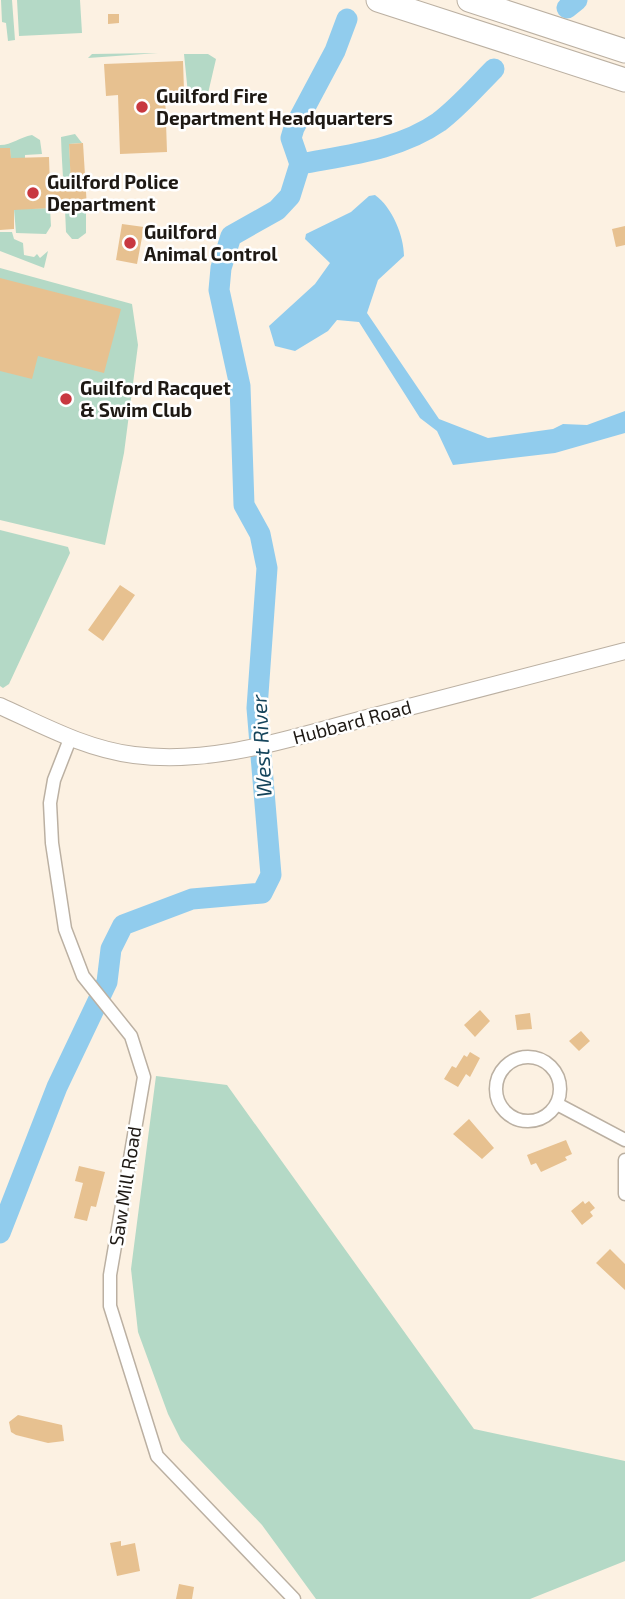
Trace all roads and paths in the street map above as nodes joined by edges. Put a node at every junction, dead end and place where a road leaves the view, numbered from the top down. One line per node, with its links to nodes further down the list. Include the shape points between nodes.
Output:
1 (368, 0): 5 (highway)
2 (378, 0): 5 (highway)
3 (469, 0): 6 (highway)
4 (498, 0): 6 (highway)
5 (410, 10): 7 (highway)
6 (618, 49)
7 (625, 80)
8 (625, 651): 10 (street, Hubbard Road, via 225,754 164,758)
9 (0, 706): 10 (street, Hubbard Road)
10 (70, 739): 15 (street, Saw Mill Road, via 54,782 50,823 65,929 76,962 131,1036 144,1077 110,1275 110,1306 157,1455)
11 (557, 1104): 11 (street, via 559,1079 551,1065 526,1056 513,1059 502,1069 496,1095 511,1116 536,1120); 12 (street)
12 (625, 1140)
13 (625, 1160): 14 (street)
14 (625, 1194)
15 (294, 1599)

